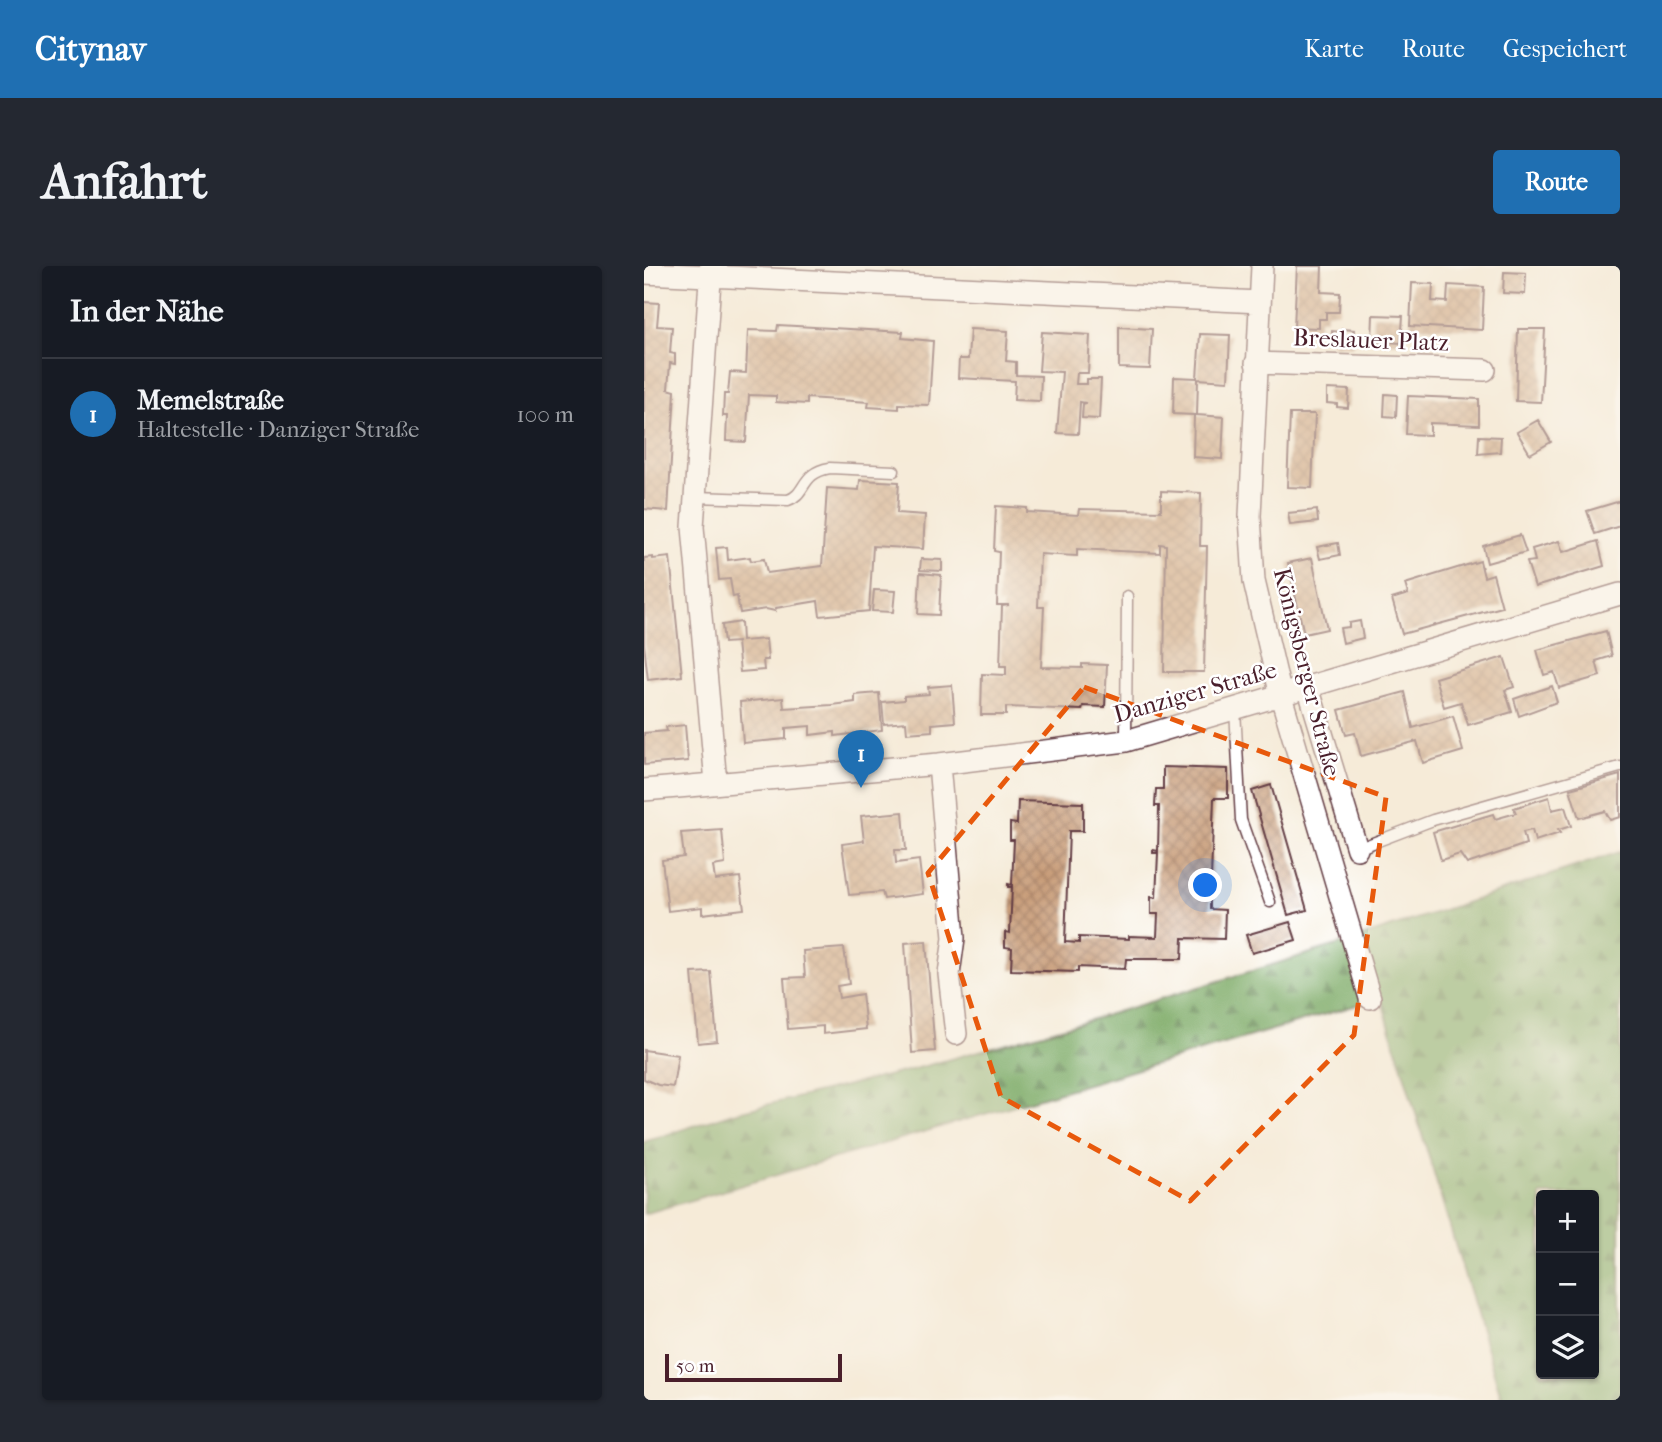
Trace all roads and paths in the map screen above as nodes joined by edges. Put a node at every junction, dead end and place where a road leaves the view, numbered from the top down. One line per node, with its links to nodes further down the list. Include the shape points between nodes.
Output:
1 (1262, 266): 4 (street, Königsberger Straße)
2 (711, 272): 3 (street); 4 (street); 8 (street)
3 (644, 273)
4 (1260, 303): 5 (street, Königsberger Straße)
5 (1256, 363): 6 (street, Breslauer Platz); 12 (street, Königsberger Straße, via 1250,516 1254,581)
6 (1485, 370)
7 (894, 471): 8 (lane, via 819,470 788,500)
8 (695, 497): 17 (street, via 693,527)
9 (1620, 594): 11 (street, Danziger Straße)
10 (1126, 596): 14 (lane)
11 (1308, 687): 12 (street, Danziger Straße); 19 (street)
12 (1281, 696): 13 (street, Danziger Straße); 21 (street, Königsberger Straße)
13 (1235, 709): 14 (street, Danziger Straße); 20 (lane, via 1241,820)
14 (1126, 741): 15 (street, Danziger Straße)
15 (939, 764): 17 (street, Danziger Straße); 22 (street, via 954,938 949,974)
16 (1620, 767): 19 (lane, via 1433,820)
17 (716, 783): 18 (street, Danziger Straße)
18 (644, 790)
19 (1357, 849)
20 (1270, 902)
21 (1370, 998)
22 (956, 1034)

